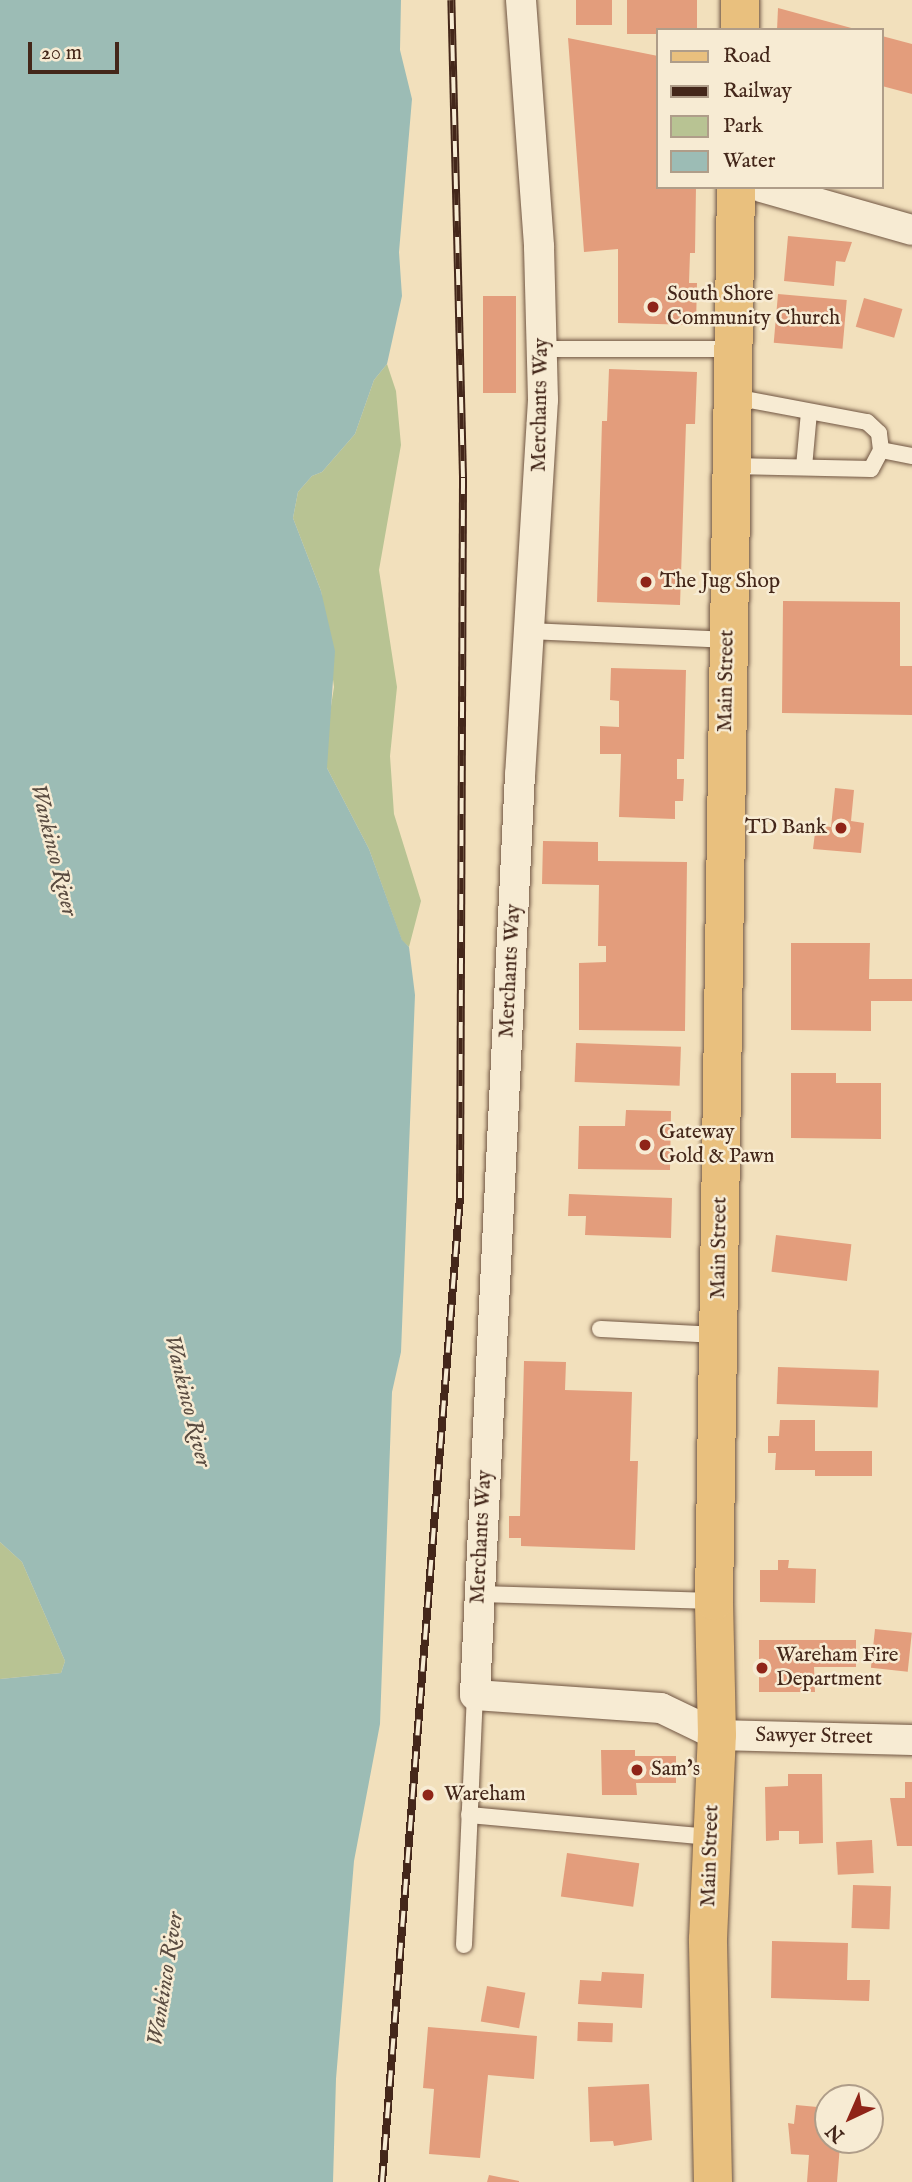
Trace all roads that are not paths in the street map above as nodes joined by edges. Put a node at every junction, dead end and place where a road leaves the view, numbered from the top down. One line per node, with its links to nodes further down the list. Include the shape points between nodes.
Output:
1 (521, 0): 7 (street, Merchants Way)
2 (740, 0): 3 (main road)
3 (740, 28)
4 (736, 189): 8 (main road, Main Street)
5 (768, 189): 6 (street)
6 (912, 230)
7 (543, 349): 8 (lane); 15 (street, Merchants Way)
8 (734, 349): 9 (main road, Main Street)
9 (733, 397): 10 (lane); 13 (main road, Main Street)
10 (809, 412): 11 (lane, via 867,422 879,433); 14 (lane)
11 (881, 450): 12 (lane); 14 (lane, via 871,469)
12 (912, 456)
13 (732, 466): 14 (lane); 16 (main road, Main Street)
14 (804, 467)
15 (531, 631): 16 (lane); 19 (street, Merchants Way)
16 (728, 640): 18 (main road, Main Street)
17 (600, 1329): 18 (lane)
18 (719, 1335): 20 (main road, Main Street)
19 (480, 1594): 20 (lane); 21 (street, Merchants Way)
20 (714, 1601): 22 (main road, Main Street)
21 (475, 1695): 22 (street, via 661,1709); 24 (lane)
22 (717, 1735): 23 (street, Sawyer Street); 25 (main road, Main Street)
23 (912, 1740)
24 (469, 1815): 25 (lane); 26 (lane)
25 (710, 1837): 27 (main road, Main Street)
26 (464, 1945)
27 (713, 2182)

